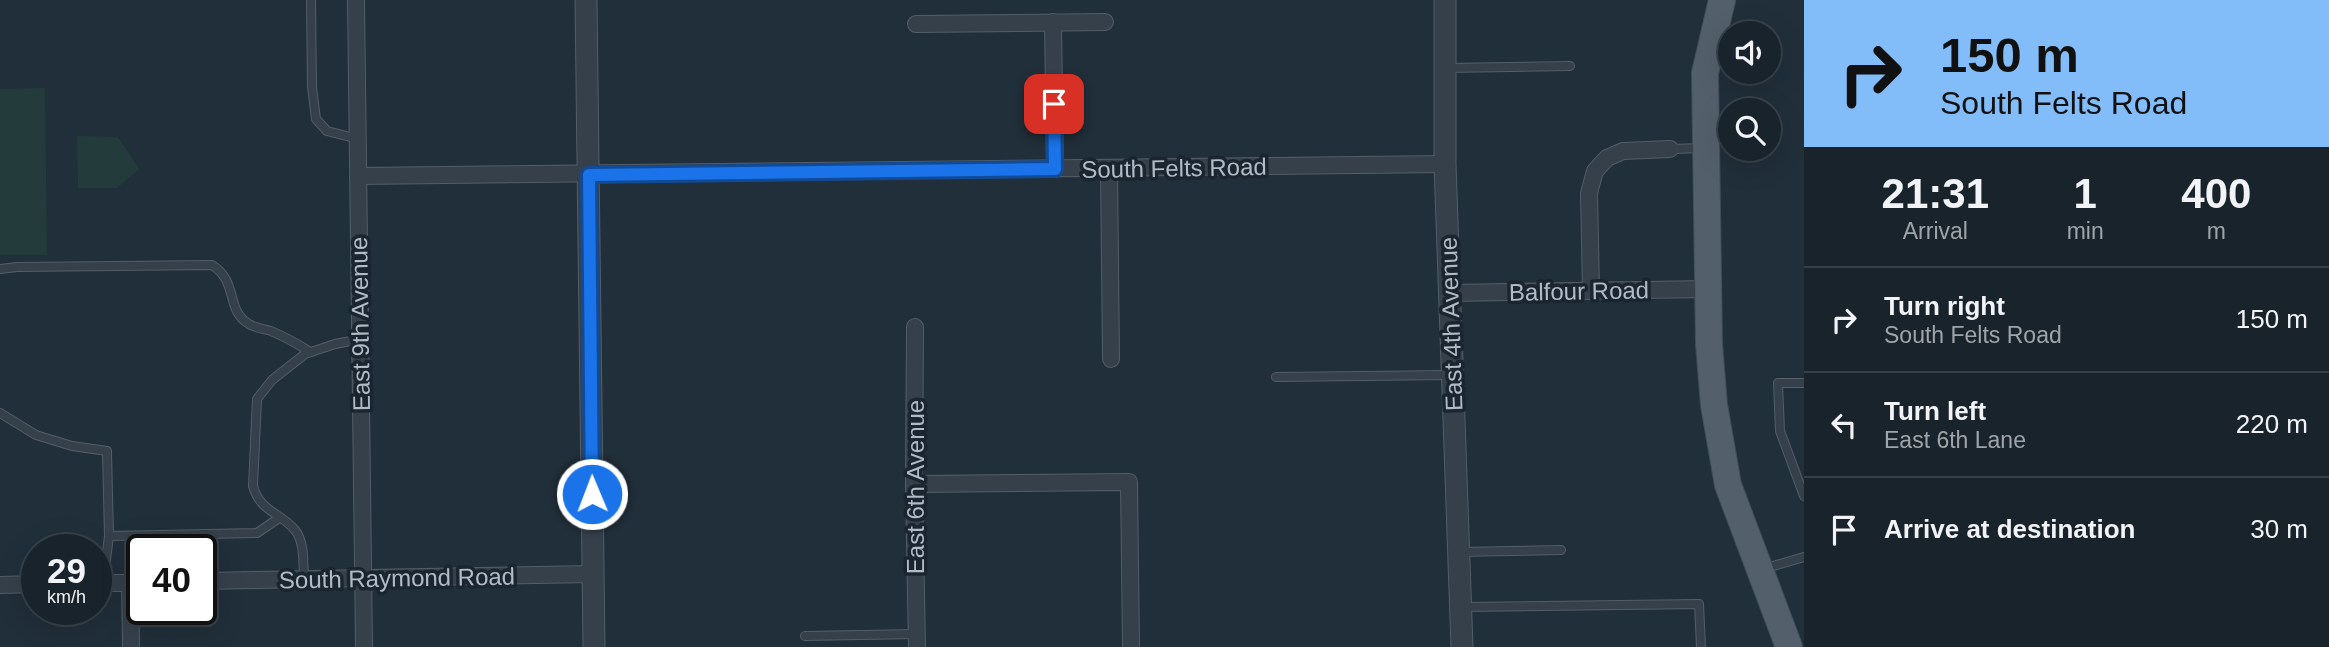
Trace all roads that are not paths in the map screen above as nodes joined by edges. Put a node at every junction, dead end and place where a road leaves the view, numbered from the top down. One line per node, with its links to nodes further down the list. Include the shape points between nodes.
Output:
1 (311, 0): 11 (lane, via 316,119 327,131)
2 (356, 0): 11 (street, East 9th Avenue)
3 (586, 0): 17 (street)
4 (1445, 0): 10 (street, East 4th Avenue)
5 (1722, 0): 12 (main road, via 1705,73)
6 (1053, 22): 7 (street); 8 (street); 16 (street)
7 (1105, 22)
8 (916, 24)
9 (1570, 66): 10 (lane)
10 (1446, 68): 14 (street, East 4th Avenue)
11 (358, 139): 18 (street, East 9th Avenue)
12 (1706, 148): 13 (lane); 20 (main road)
13 (1670, 149): 21 (street, via 1623,151 1607,158 1595,171 1589,193)
14 (1445, 164): 15 (street, South Felts Road); 22 (street, East 4th Avenue)
15 (1110, 168): 16 (street, South Felts Road); 26 (street)
16 (1055, 169): 17 (street, South Felts Road)
17 (589, 175): 18 (street, South Felts Road); 40 (street)
18 (358, 176): 24 (street, East 9th Avenue)
19 (0, 270): 25 (lane, via 212,265 223,272 232,302 249,324)
20 (1708, 289): 21 (street, Balfour Road); 39 (main road, via 1713,393 1728,485)
21 (1591, 291): 22 (street, Balfour Road)
22 (1450, 293): 27 (street, East 4th Avenue)
23 (915, 327): 31 (street, East 6th Avenue)
24 (360, 339): 25 (lane); 41 (street, East 9th Avenue)
25 (310, 352): 33 (lane, via 272,380 257,398 253,486 257,500)
26 (1111, 359)
27 (1453, 375): 28 (lane); 37 (street, East 4th Avenue)
28 (1276, 377)
29 (1804, 383): 32 (lane, via 1778,383 1780,431)
30 (0, 413): 34 (lane, via 36,435 107,451)
31 (914, 484): 49 (street, East 6th Avenue); 53 (street, via 1129,482)
32 (1804, 496)
33 (279, 518): 35 (lane, via 257,533); 42 (lane, via 299,538)
34 (109, 534)
35 (112, 536)
36 (1561, 550): 37 (lane)
37 (1459, 552): 46 (street, East 4th Avenue)
38 (1804, 557): 39 (lane)
39 (1760, 570): 56 (main road)
40 (593, 574): 41 (street, South Raymond Road); 52 (street)
41 (364, 578): 42 (street, South Raymond Road); 51 (street, East 9th Avenue)
42 (303, 579): 43 (street, South Raymond Road)
43 (217, 581)
44 (21, 584): 45 (street)
45 (0, 585)
46 (1461, 607): 54 (street, East 4th Avenue); 55 (lane, via 1699,604)
47 (133, 625): 50 (street)
48 (805, 636): 49 (lane)
49 (917, 641)
50 (131, 647)
51 (364, 647)
52 (594, 647)
53 (1131, 647)
54 (1462, 647)
55 (1701, 647)
56 (1789, 647)

